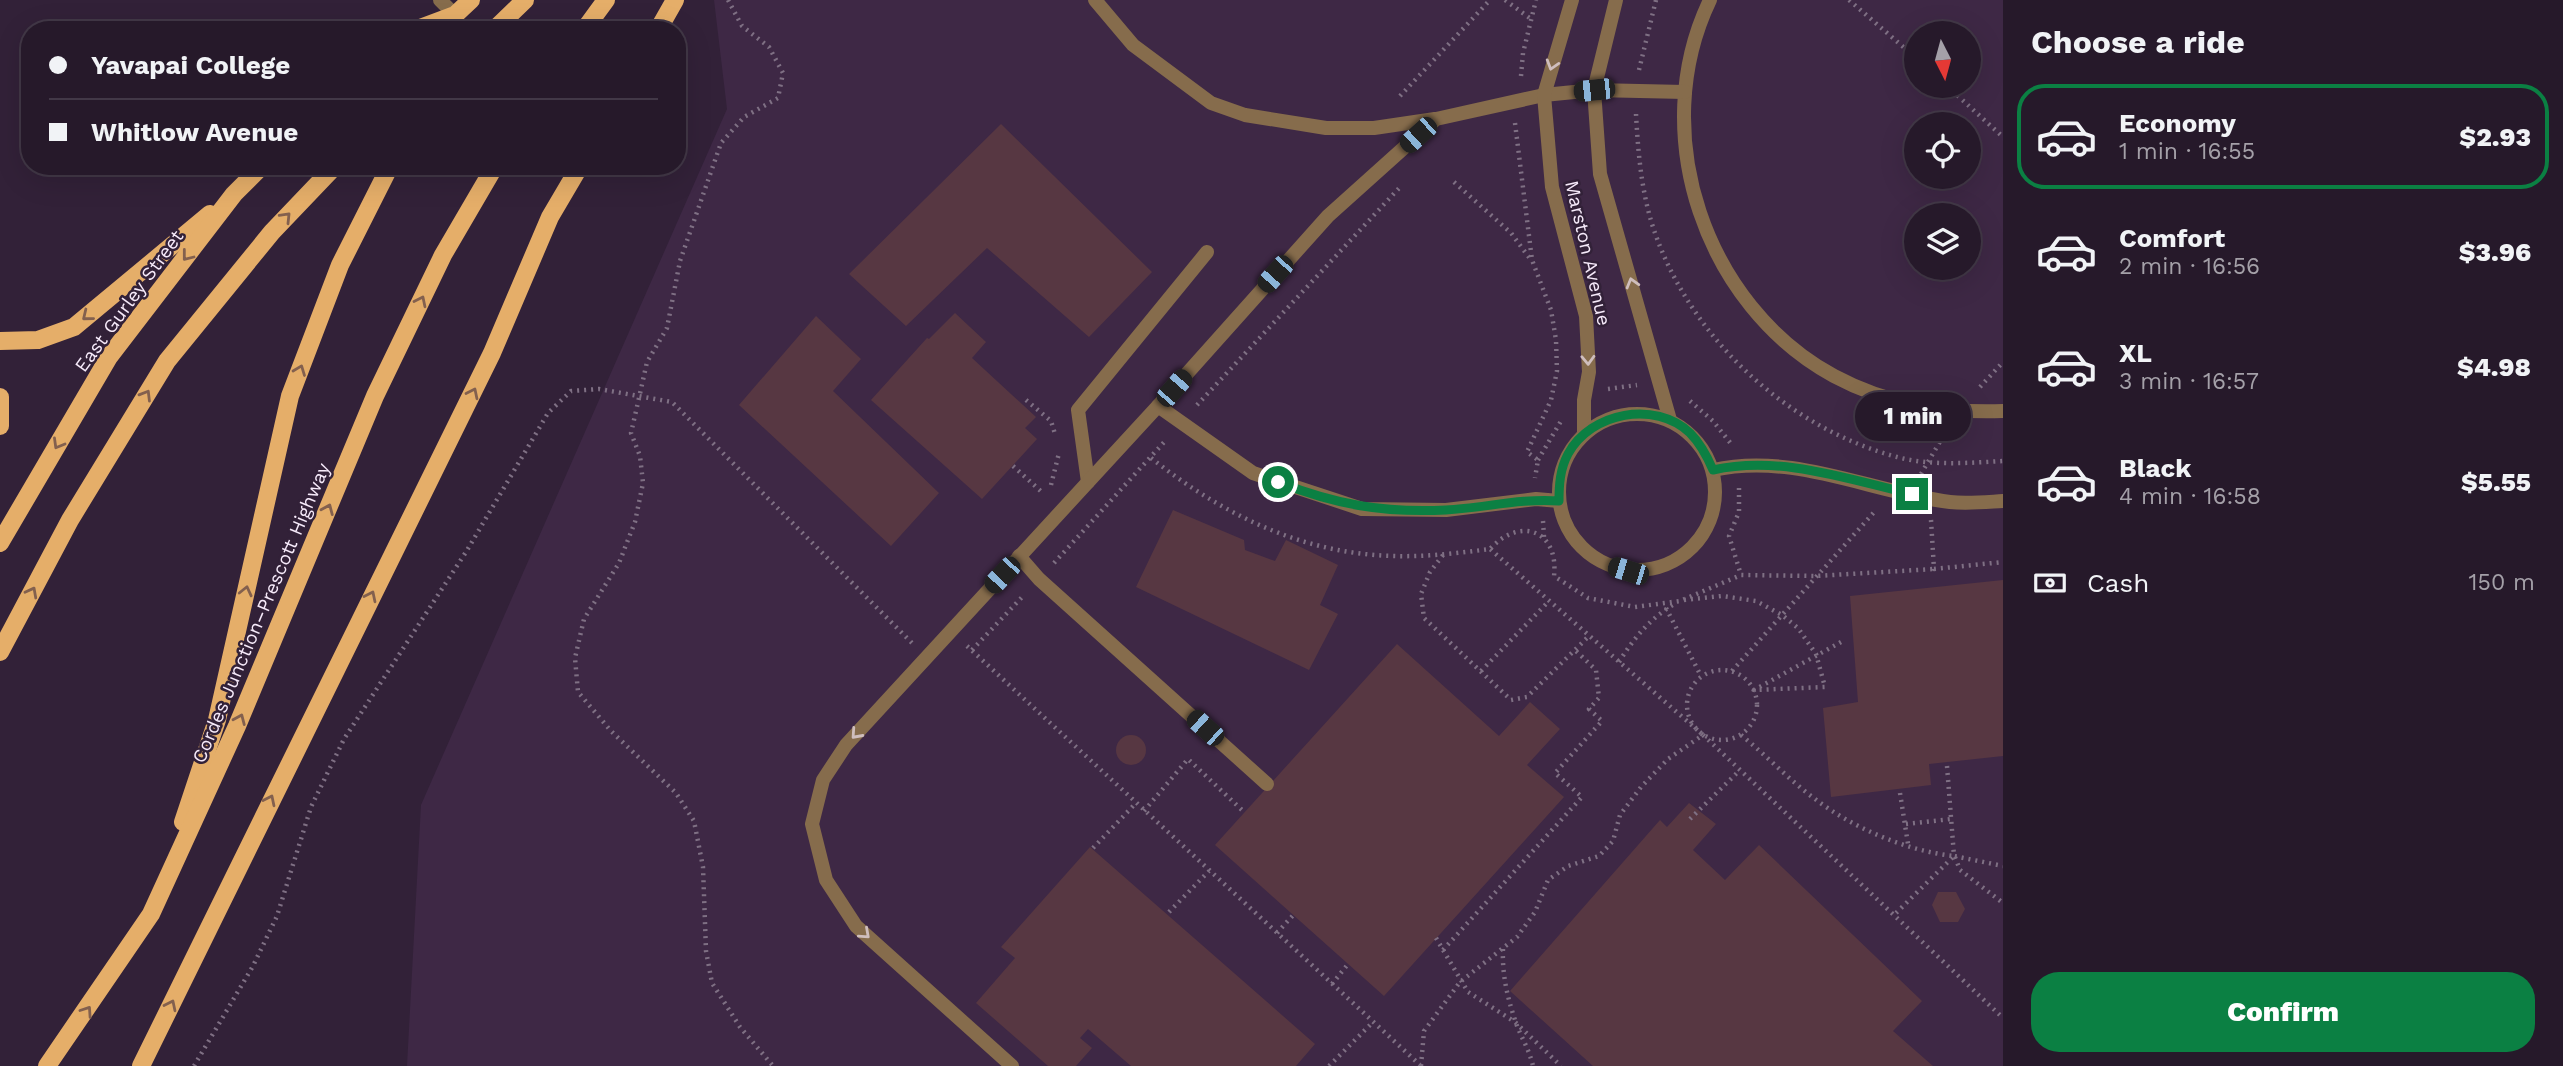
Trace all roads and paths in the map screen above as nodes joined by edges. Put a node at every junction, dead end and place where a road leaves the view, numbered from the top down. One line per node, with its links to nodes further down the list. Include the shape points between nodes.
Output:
1 (440, 0): 16 (street)
2 (471, 0): 17 (main road)
3 (525, 0): 18 (main road)
4 (606, 0): 19 (main road)
5 (675, 0): 20 (main road)
6 (728, 0): 41 (path, via 742,26 769,47 783,73 778,98 744,117 721,143 680,261 667,328 647,362)
7 (1095, 0): 28 (street, via 1133,46 1211,103 1245,115 1326,128 1374,128)
8 (1490, 0): 25 (path)
9 (1505, 0): 15 (path)
10 (1536, 0): 15 (path)
11 (1572, 0): 24 (street, Marston Avenue, one-way to 24)
12 (1616, 0): 22 (street, Marston Avenue)
13 (1710, 0): 23 (street, via 1693,46)
14 (1849, 0): 21 (path)
15 (1531, 19): 27 (path)
16 (450, 21)
17 (451, 21)
18 (503, 21)
19 (591, 21)
20 (663, 21)
21 (1904, 48)
22 (1594, 90): 23 (street); 24 (street); 45 (street, Marston Avenue, one-way to 22, via 1600,174)
23 (1685, 92): 44 (street, via 1688,169 1700,217 1738,290 1765,322 1834,376 1881,396 1923,408)
24 (1544, 95): 27 (street); 47 (street, Marston Avenue, one-way to 47, via 1552,187 1586,316 1589,372)
25 (1399, 96)
26 (1960, 98): 29 (path)
27 (1519, 100): 28 (street); 38 (path, via 1514,132 1520,143)
28 (1436, 119): 43 (street, via 1328,216)
29 (2003, 137)
30 (253, 175): 36 (main road, East Gurley Street)
31 (326, 175): 77 (main road, one-way to 31, via 70,520 167,361 272,232)
32 (385, 175): 105 (main road, one-way to 32, via 217,720 290,396 340,265)
33 (490, 175): 105 (main road, Cordes Junction–Prescott Highway, one-way to 33, via 237,726 375,396 443,255)
34 (575, 175): 118 (main road, one-way to 34)
35 (1454, 182): 38 (path, via 1511,233)
36 (234, 194): 39 (main road, one-way to 39, via 74,327 38,340); 62 (main road, East Gurley Street, one-way to 62, via 109,357)
37 (1207, 252): 54 (street, via 1079,410)
38 (1532, 260): 57 (path, via 1552,310 1557,371 1551,400 1527,452 1538,460)
39 (0, 341)
40 (0, 397): 46 (main road)
41 (639, 398): 79 (path, via 672,402); 119 (path, via 599,389 571,391 548,413 466,552 344,739 311,807 277,916); 120 (path, via 631,433 643,482 635,522 619,563 584,619 575,658 578,692 676,793 694,821 703,867 706,951 712,983)
42 (1026, 400): 48 (path, via 1051,421)
43 (1158, 406): 54 (street); 57 (street, via 1253,473 1362,509 1446,510)
44 (2003, 411)
45 (1670, 420): 47 (street, via 1625,414); 53 (street, via 1704,449)
46 (0, 426)
47 (1584, 434): 59 (street, via 1568,453)
48 (1057, 439)
49 (1060, 448): 55 (path, via 1052,485)
50 (1151, 458): 64 (path, via 1225,511 1325,548 1394,556)
51 (1927, 461): 56 (path)
52 (1013, 466): 55 (path)
53 (1713, 470): 56 (street, via 1780,465); 59 (street, via 1717,496 1711,521 1698,543 1678,560 1653,570 1628,571 1602,563 1581,548 1566,527)
54 (1088, 482): 65 (street)
55 (1044, 494): 58 (path)
56 (1912, 494): 60 (street, via 1951,502); 67 (path, via 1931,520); 68 (path, via 1875,510)
57 (1536, 499): 59 (street); 61 (path)
58 (1037, 501)
59 (1559, 501)
60 (2003, 501)
61 (1544, 537): 63 (path, via 1517,531); 70 (path, via 1552,547 1554,576 1588,598 1635,607)
62 (0, 543)
63 (1490, 549): 64 (path); 69 (path)
64 (1444, 554): 81 (path, via 1421,594 1424,618)
65 (1019, 556): 73 (street); 89 (street)
66 (2003, 562): 67 (path)
67 (1934, 569): 68 (path)
68 (1816, 576): 70 (path, via 1741,575); 72 (path)
69 (1549, 601): 74 (path); 81 (path)
70 (1679, 601): 71 (path); 72 (path, via 1722,596 1756,601)
71 (1667, 608): 80 (path, via 1633,639); 83 (path)
72 (1782, 615): 78 (path); 82 (path)
73 (949, 631): 79 (street); 91 (path)
74 (1589, 636): 76 (path); 80 (path)
75 (1841, 642): 78 (path)
76 (1575, 650): 81 (path, via 1527,698 1511,700); 110 (path, via 1596,670 1600,698 1588,709 1602,721 1555,773 1582,797)
77 (0, 652)
78 (1816, 653): 84 (path); 84 (path, via 1825,687)
79 (926, 657): 121 (street, one-way to 121, via 846,745 823,780 811,824 825,880 856,926)
80 (1619, 662): 85 (path)
81 (1481, 671)
82 (1732, 671): 83 (path, via 1716,669); 84 (path)
83 (1700, 676): 85 (path, via 1688,691 1686,706 1691,724)
84 (1754, 690): 86 (path, via 1757,708)
85 (1703, 735): 86 (path, via 1723,740); 88 (path); 109 (path, via 1668,759 1641,787 1620,815 1613,841 1599,856 1568,866 1548,880 1535,912)
86 (1741, 735): 97 (path, via 1815,799)
87 (1947, 766): 95 (path)
88 (1740, 770): 94 (path); 106 (path)
89 (1267, 784)
90 (1900, 793): 96 (path)
91 (1136, 803): 92 (path); 98 (path)
92 (1144, 811): 93 (path, via 1188,759); 101 (path)
93 (1243, 811)
94 (1690, 819)
95 (1951, 819): 96 (path); 99 (path)
96 (1906, 824): 97 (path)
97 (1908, 845): 99 (path)
98 (1093, 848)
99 (1954, 856): 100 (path); 102 (path, via 1959,870); 106 (path)
100 (2003, 866)
101 (1209, 870): 103 (path); 107 (path)
102 (2003, 903)
103 (1170, 912)
104 (1294, 913): 107 (path)
105 (151, 914): 117 (main road, Cordes Junction–Prescott Highway, one-way to 105)
106 (1894, 915): 114 (path)
107 (1277, 933): 113 (path)
108 (1436, 938): 110 (path)
109 (1503, 948): 112 (path); 116 (path, via 1502,972)
110 (1443, 950): 112 (path)
111 (1348, 964): 113 (path)
112 (1460, 982): 115 (path, via 1424,1031 1421,1066); 116 (path)
113 (1332, 984): 115 (path)
114 (2003, 1018)
115 (1373, 1022): 122 (path)
116 (1515, 1022): 123 (path); 124 (path)
117 (47, 1066)
118 (141, 1066)
119 (194, 1066)
120 (773, 1066)
121 (1012, 1066)
122 (1329, 1066)
123 (1533, 1066)
124 (1561, 1066)

